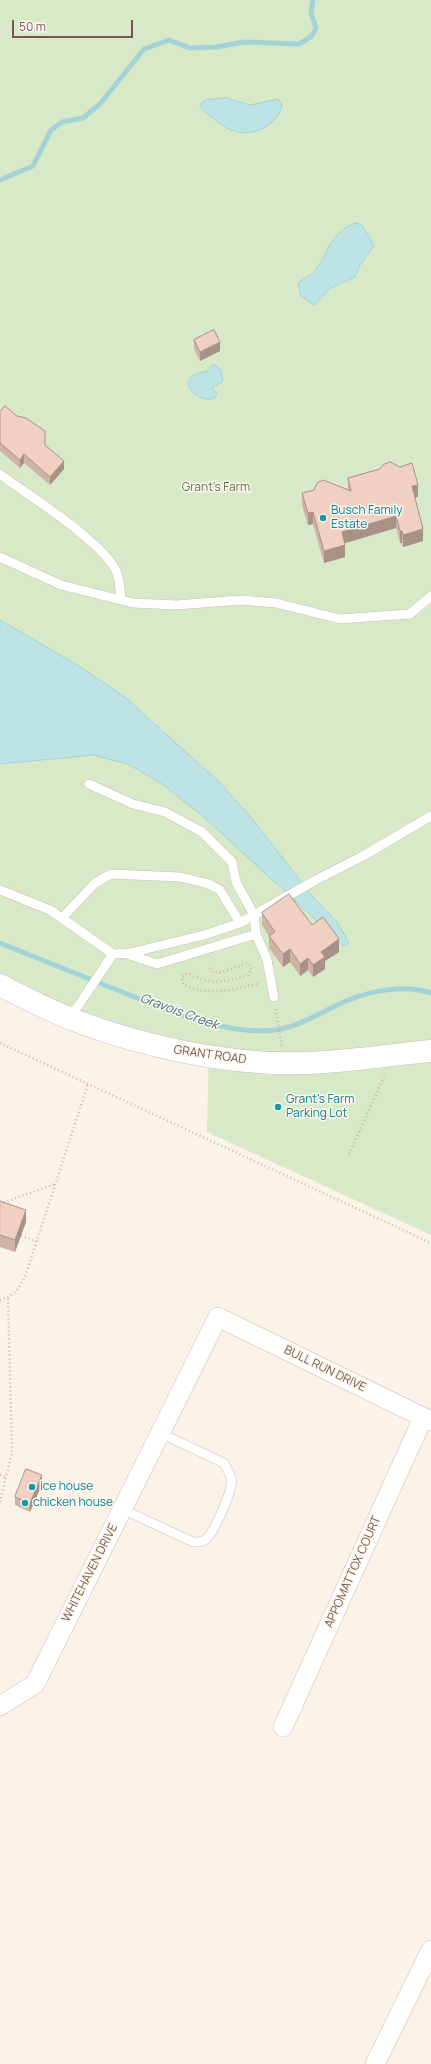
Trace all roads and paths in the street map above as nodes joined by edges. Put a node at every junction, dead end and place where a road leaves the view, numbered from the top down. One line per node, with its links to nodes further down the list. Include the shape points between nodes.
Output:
1 (0, 474): 4 (lane, via 83,535 104,554 116,572)
2 (0, 557): 4 (lane, via 61,585)
3 (431, 596): 4 (lane, via 410,614 340,619 276,603 241,600 176,605)
4 (122, 600)
5 (89, 784): 8 (lane, via 133,804 165,812 202,832 232,862 236,882)
6 (431, 816): 8 (lane, via 364,856)
7 (0, 890): 9 (lane, via 50,910)
8 (254, 915): 10 (lane); 11 (lane)
9 (62, 918): 10 (lane, via 95,883 111,874 180,877 209,884 220,890); 13 (lane)
10 (240, 923): 12 (lane, via 158,947)
11 (256, 934): 12 (lane, via 157,964); 15 (lane, via 267,960)
12 (123, 953): 13 (lane)
13 (114, 954): 18 (lane)
14 (210, 968): 15 (path, via 219,973 248,963 252,969 248,975 215,982 200,980 188,973 182,977 183,984 206,992 219,992)
15 (270, 981): 17 (lane)
16 (0, 985): 18 (street, GRANT ROAD)
17 (274, 997): 20 (path)
18 (70, 1018): 21 (street, GRANT ROAD, via 165,1048 242,1060 305,1063)
19 (0, 1043): 23 (path)
20 (283, 1048)
21 (431, 1051)
22 (379, 1072): 24 (path, via 387,1072)
23 (88, 1084): 25 (path); 29 (path)
24 (349, 1154)
25 (56, 1183): 26 (path); 28 (path)
26 (0, 1204)
27 (21, 1236): 28 (path)
28 (36, 1241): 30 (path, via 25,1277 18,1291)
29 (431, 1243)
30 (8, 1298): 31 (path); 36 (path, via 12,1453)
31 (0, 1300)
32 (218, 1317): 33 (street, BULL RUN DRIVE); 34 (street, WHITEHAVEN DRIVE)
33 (427, 1420): 40 (street, APPOMATTOX COURT)
34 (160, 1433): 38 (street, WHITEHAVEN DRIVE); 38 (lane, via 224,1463 230,1473 231,1486 222,1512 209,1536 203,1541 193,1542)
35 (0, 1475): 36 (path)
36 (7, 1478): 37 (path)
37 (0, 1502)
38 (122, 1509): 39 (street, WHITEHAVEN DRIVE, via 35,1684)
39 (0, 1706)
40 (283, 1727)
41 (431, 1950): 42 (street)
42 (375, 2064)

